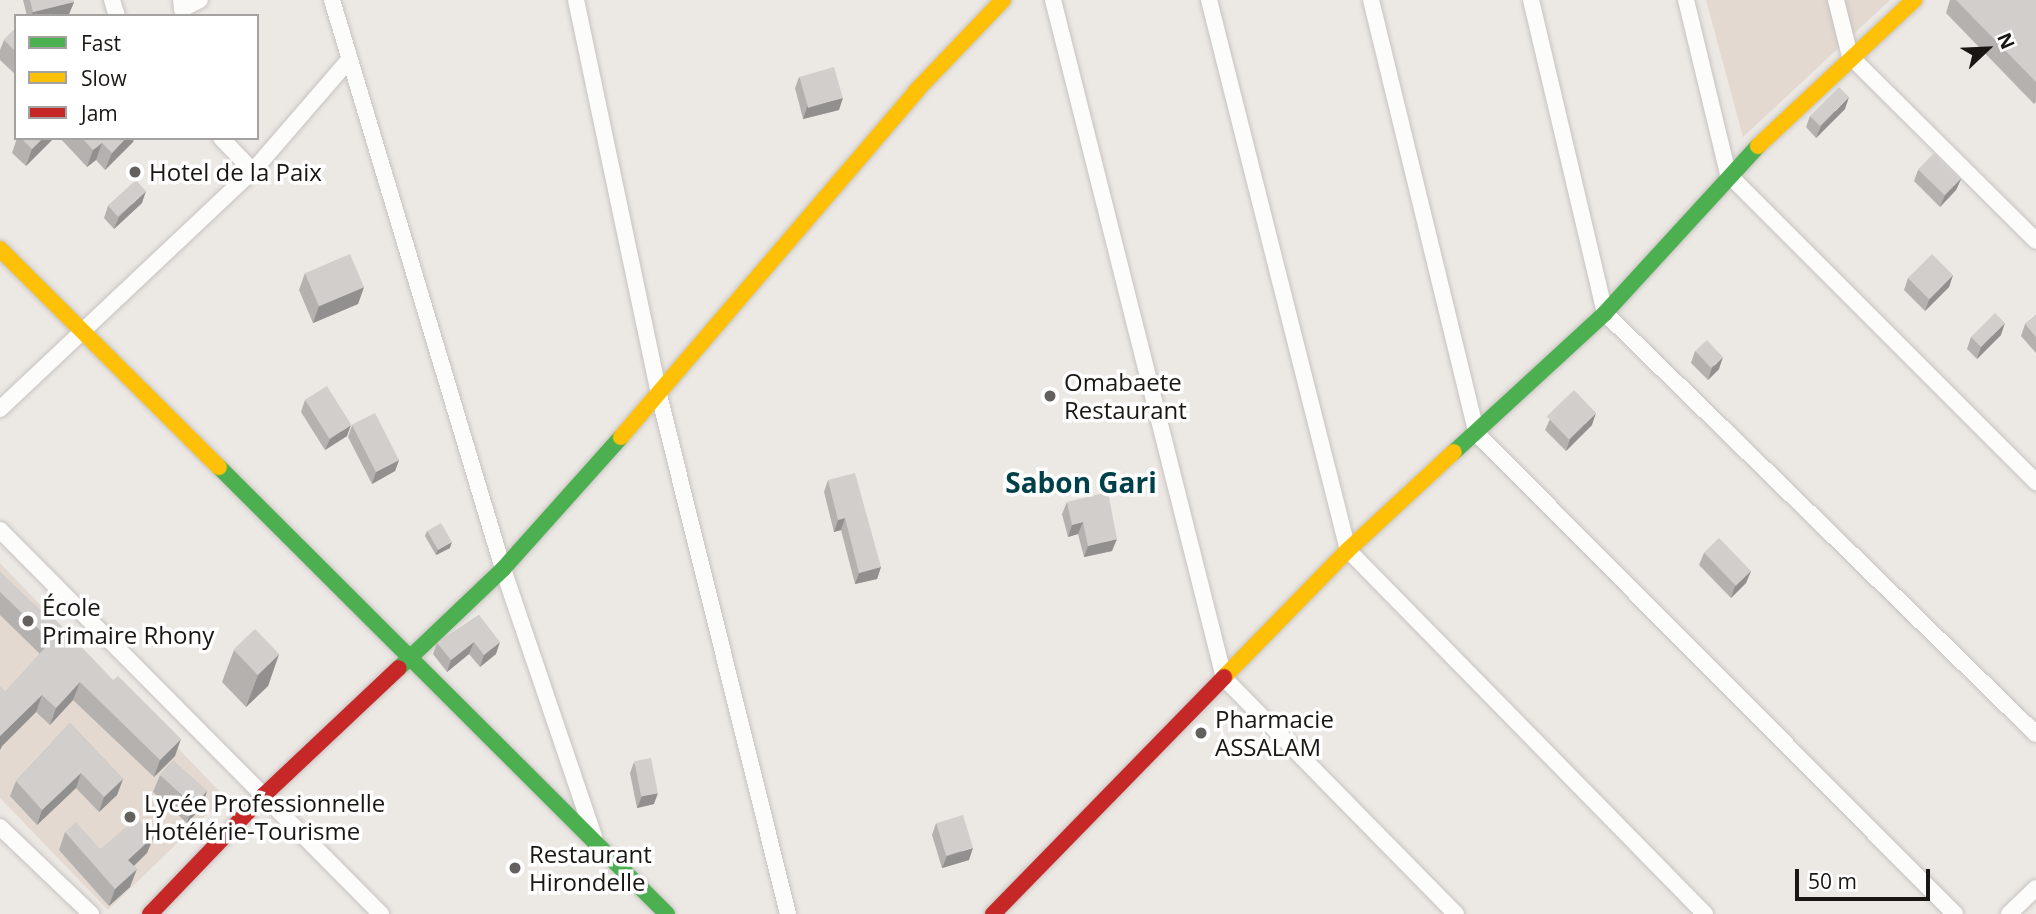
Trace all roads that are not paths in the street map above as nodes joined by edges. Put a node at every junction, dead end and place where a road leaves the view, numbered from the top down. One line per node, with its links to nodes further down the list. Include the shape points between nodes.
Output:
1 (181, 0): 2 (street, via 182,9)
2 (200, 0)
3 (332, 0): 14 (street)
4 (576, 0): 22 (street)
5 (1003, 0): 22 (street, via 916,91)
6 (1053, 0): 30 (street)
7 (1209, 0): 27 (street)
8 (1371, 0): 24 (street)
9 (1531, 0): 20 (street)
10 (1686, 0): 17 (street)
11 (1836, 0): 13 (street)
12 (1914, 0): 13 (street)
13 (1850, 56): 17 (street); 18 (street)
14 (348, 61): 16 (street); 28 (street)
15 (223, 140): 16 (street)
16 (253, 171): 21 (street)
17 (1728, 174): 20 (street); 25 (street)
18 (2036, 241)
19 (0, 249): 21 (street)
20 (1605, 313): 24 (street); 31 (street)
21 (84, 332): 23 (street); 29 (street)
22 (659, 395): 28 (street); 40 (street)
23 (0, 409)
24 (1477, 434): 27 (street); 44 (street)
25 (2036, 482)
26 (0, 530): 32 (street)
27 (1348, 550): 30 (street); 43 (street)
28 (503, 569): 29 (street); 34 (street)
29 (410, 656): 32 (street); 34 (street)
30 (1224, 678): 41 (street); 42 (street)
31 (2036, 734)
32 (264, 795): 37 (street); 38 (street)
33 (0, 827): 36 (street)
34 (595, 838): 39 (street)
35 (2036, 888): 45 (street)
36 (91, 914)
37 (150, 914)
38 (381, 914)
39 (667, 914)
40 (788, 914)
41 (993, 914)
42 (1456, 914)
43 (1705, 914)
44 (1955, 914)
45 (2009, 914)

